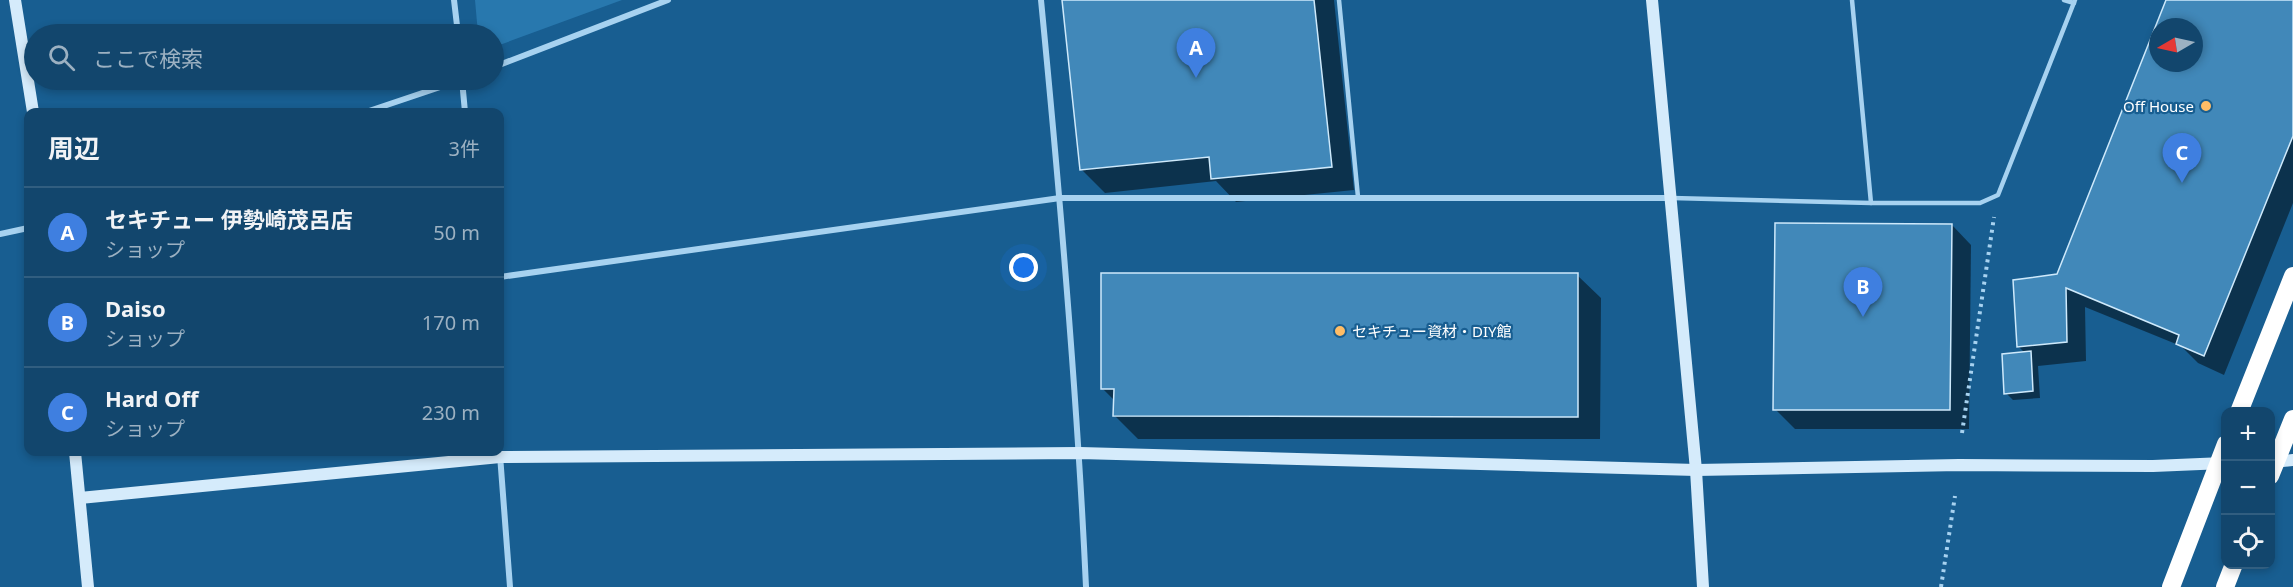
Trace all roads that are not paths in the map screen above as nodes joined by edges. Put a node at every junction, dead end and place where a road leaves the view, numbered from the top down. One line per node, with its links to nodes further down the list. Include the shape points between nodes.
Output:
1 (15, 0): 11 (street)
2 (454, 0): 10 (street)
3 (668, 0): 12 (street)
4 (1041, 0): 20 (street)
5 (1339, 0): 19 (lane)
6 (1652, 0): 21 (street)
7 (1852, 0): 22 (lane)
8 (2064, 0): 9 (lane)
9 (2074, 1): 22 (lane, via 1998,195 1980,203)
10 (457, 24)
11 (24, 56)
12 (504, 63)
13 (29, 90): 16 (street)
14 (431, 90): 17 (street)
15 (462, 90): 18 (street)
16 (32, 108)
17 (378, 108)
18 (464, 108)
19 (1358, 197): 20 (street); 21 (street)
20 (1060, 198): 25 (street); 29 (street)
21 (1669, 198): 22 (lane); 37 (street)
22 (1871, 203)
23 (24, 229): 24 (street)
24 (0, 234)
25 (504, 276)
26 (2293, 276): 27 (highway)
27 (2241, 407)
28 (2293, 419): 36 (highway)
29 (1080, 453): 30 (street); 37 (street); 42 (street)
30 (504, 454)
31 (75, 456): 38 (street)
32 (481, 456): 38 (street)
33 (500, 456): 41 (street)
34 (2221, 463): 37 (street)
35 (2221, 465): 44 (highway)
36 (2278, 465)
37 (1696, 470): 43 (street)
38 (80, 498): 40 (street)
39 (2232, 569): 45 (highway)
40 (88, 587)
41 (510, 587)
42 (1086, 587)
43 (1703, 587)
44 (2171, 587)
45 (2225, 587)

